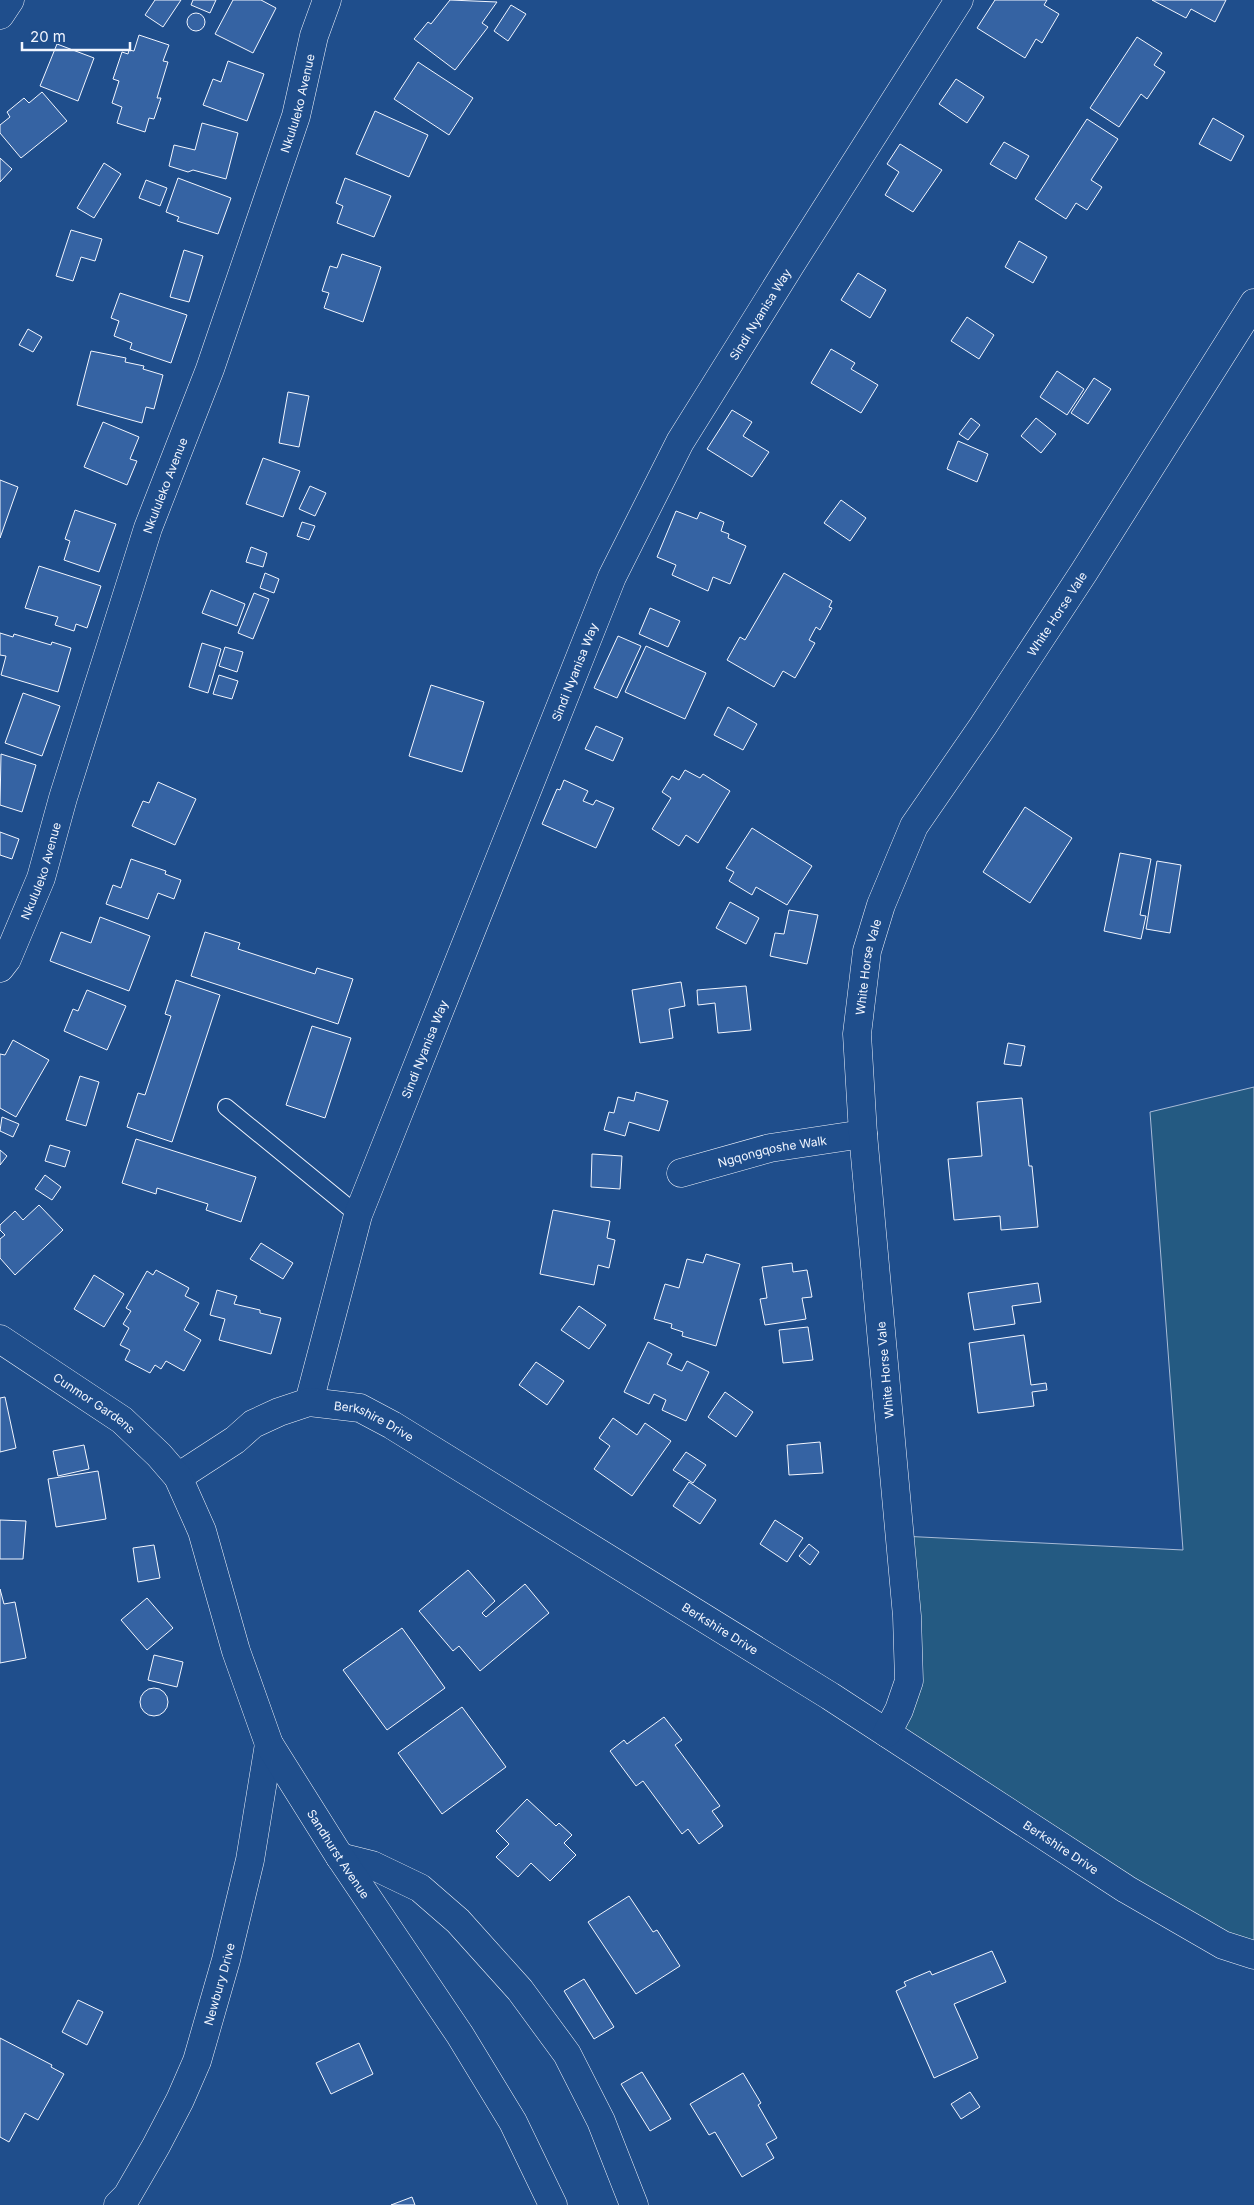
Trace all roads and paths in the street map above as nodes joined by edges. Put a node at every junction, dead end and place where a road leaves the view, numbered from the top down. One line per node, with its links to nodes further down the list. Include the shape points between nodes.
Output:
1 (10, 0): 4 (street)
2 (327, 0): 6 (street, Nkululeko Avenue, via 314,36 296,116 210,369 148,528 41,878 7,959)
3 (959, 0): 10 (street, Sindi Nyanisa Way, via 680,442 612,577)
4 (0, 15)
5 (1254, 303): 8 (street, White Horse Vale, via 1078,580 914,826 881,905 867,951 857,1034)
6 (0, 968)
7 (226, 1107): 10 (lane)
8 (863, 1134): 9 (street, Ngqongqoshe Walk, via 770,1148); 14 (street, White Horse Vale, via 907,1616 909,1680)
9 (681, 1173)
10 (358, 1215): 12 (street, Sindi Nyanisa Way)
11 (0, 1339): 13 (street, Cunmor Gardens, via 122,1420)
12 (309, 1402): 13 (street, Berkshire Drive, via 253,1424 227,1446); 14 (street, Berkshire Drive, via 360,1408 392,1425)
13 (178, 1477): 15 (street, Sandhurst Avenue, via 202,1531 236,1651)
14 (887, 1733): 17 (street, Berkshire Drive, via 1126,1889 1223,1945)
15 (269, 1744): 16 (street, Sandhurst Avenue); 18 (street, Newbury Drive, via 250,1860 226,1960 196,2061 156,2146 127,2196)
16 (340, 1857): 19 (street, Sandhurst Avenue, via 460,2035 513,2122); 20 (street, via 372,1865 420,1888 458,1921 520,1990 567,2054 601,2121)
17 (1254, 1955)
18 (118, 2205)
19 (552, 2205)
20 (634, 2205)

